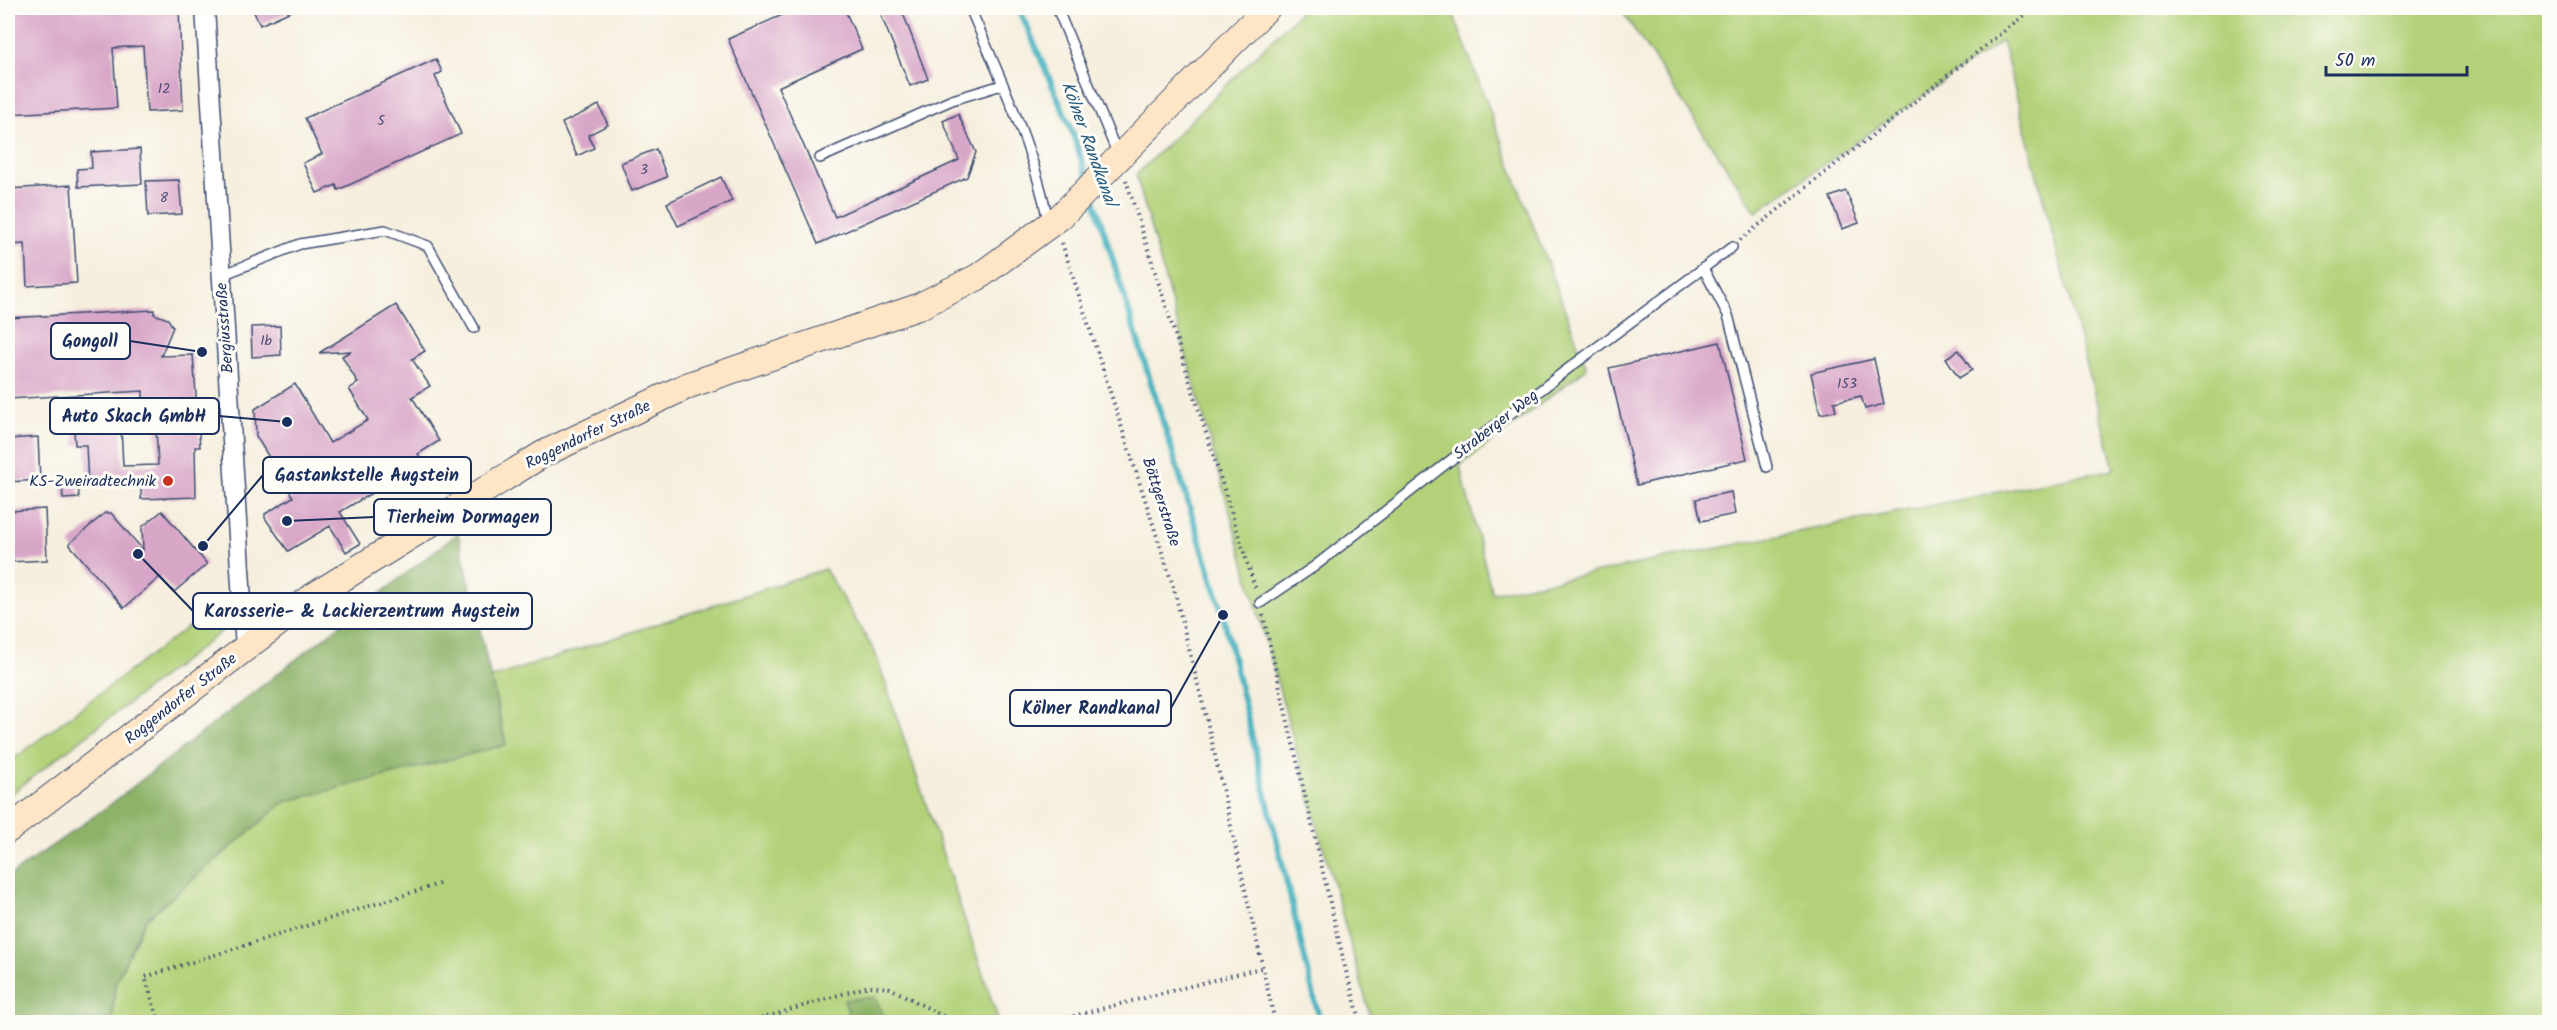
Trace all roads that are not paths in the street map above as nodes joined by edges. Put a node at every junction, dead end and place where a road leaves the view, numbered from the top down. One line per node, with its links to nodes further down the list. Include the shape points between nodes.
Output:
1 (205, 8): 11 (street, Bergiusstraße)
2 (970, 8): 5 (lane)
3 (1058, 8): 7 (lane)
4 (1267, 8): 7 (main road)
5 (1002, 85): 6 (lane, via 952,100); 8 (lane)
6 (819, 158)
7 (1115, 161): 8 (main road)
8 (1055, 222): 15 (main road, Roggendorfer Straße, via 978,277 918,307 689,385 543,454 312,597)
9 (1732, 247): 10 (lane, Straberger Weg)
10 (1703, 268): 13 (lane, via 1728,315); 14 (lane, Straberger Weg, via 1565,370 1315,566)
11 (222, 275): 12 (lane, via 300,244 385,230 428,246); 15 (street, Bergiusstraße)
12 (474, 328)
13 (1767, 467)
14 (1260, 603)
15 (245, 649): 16 (main road, Roggendorfer Straße)
16 (8, 830)

